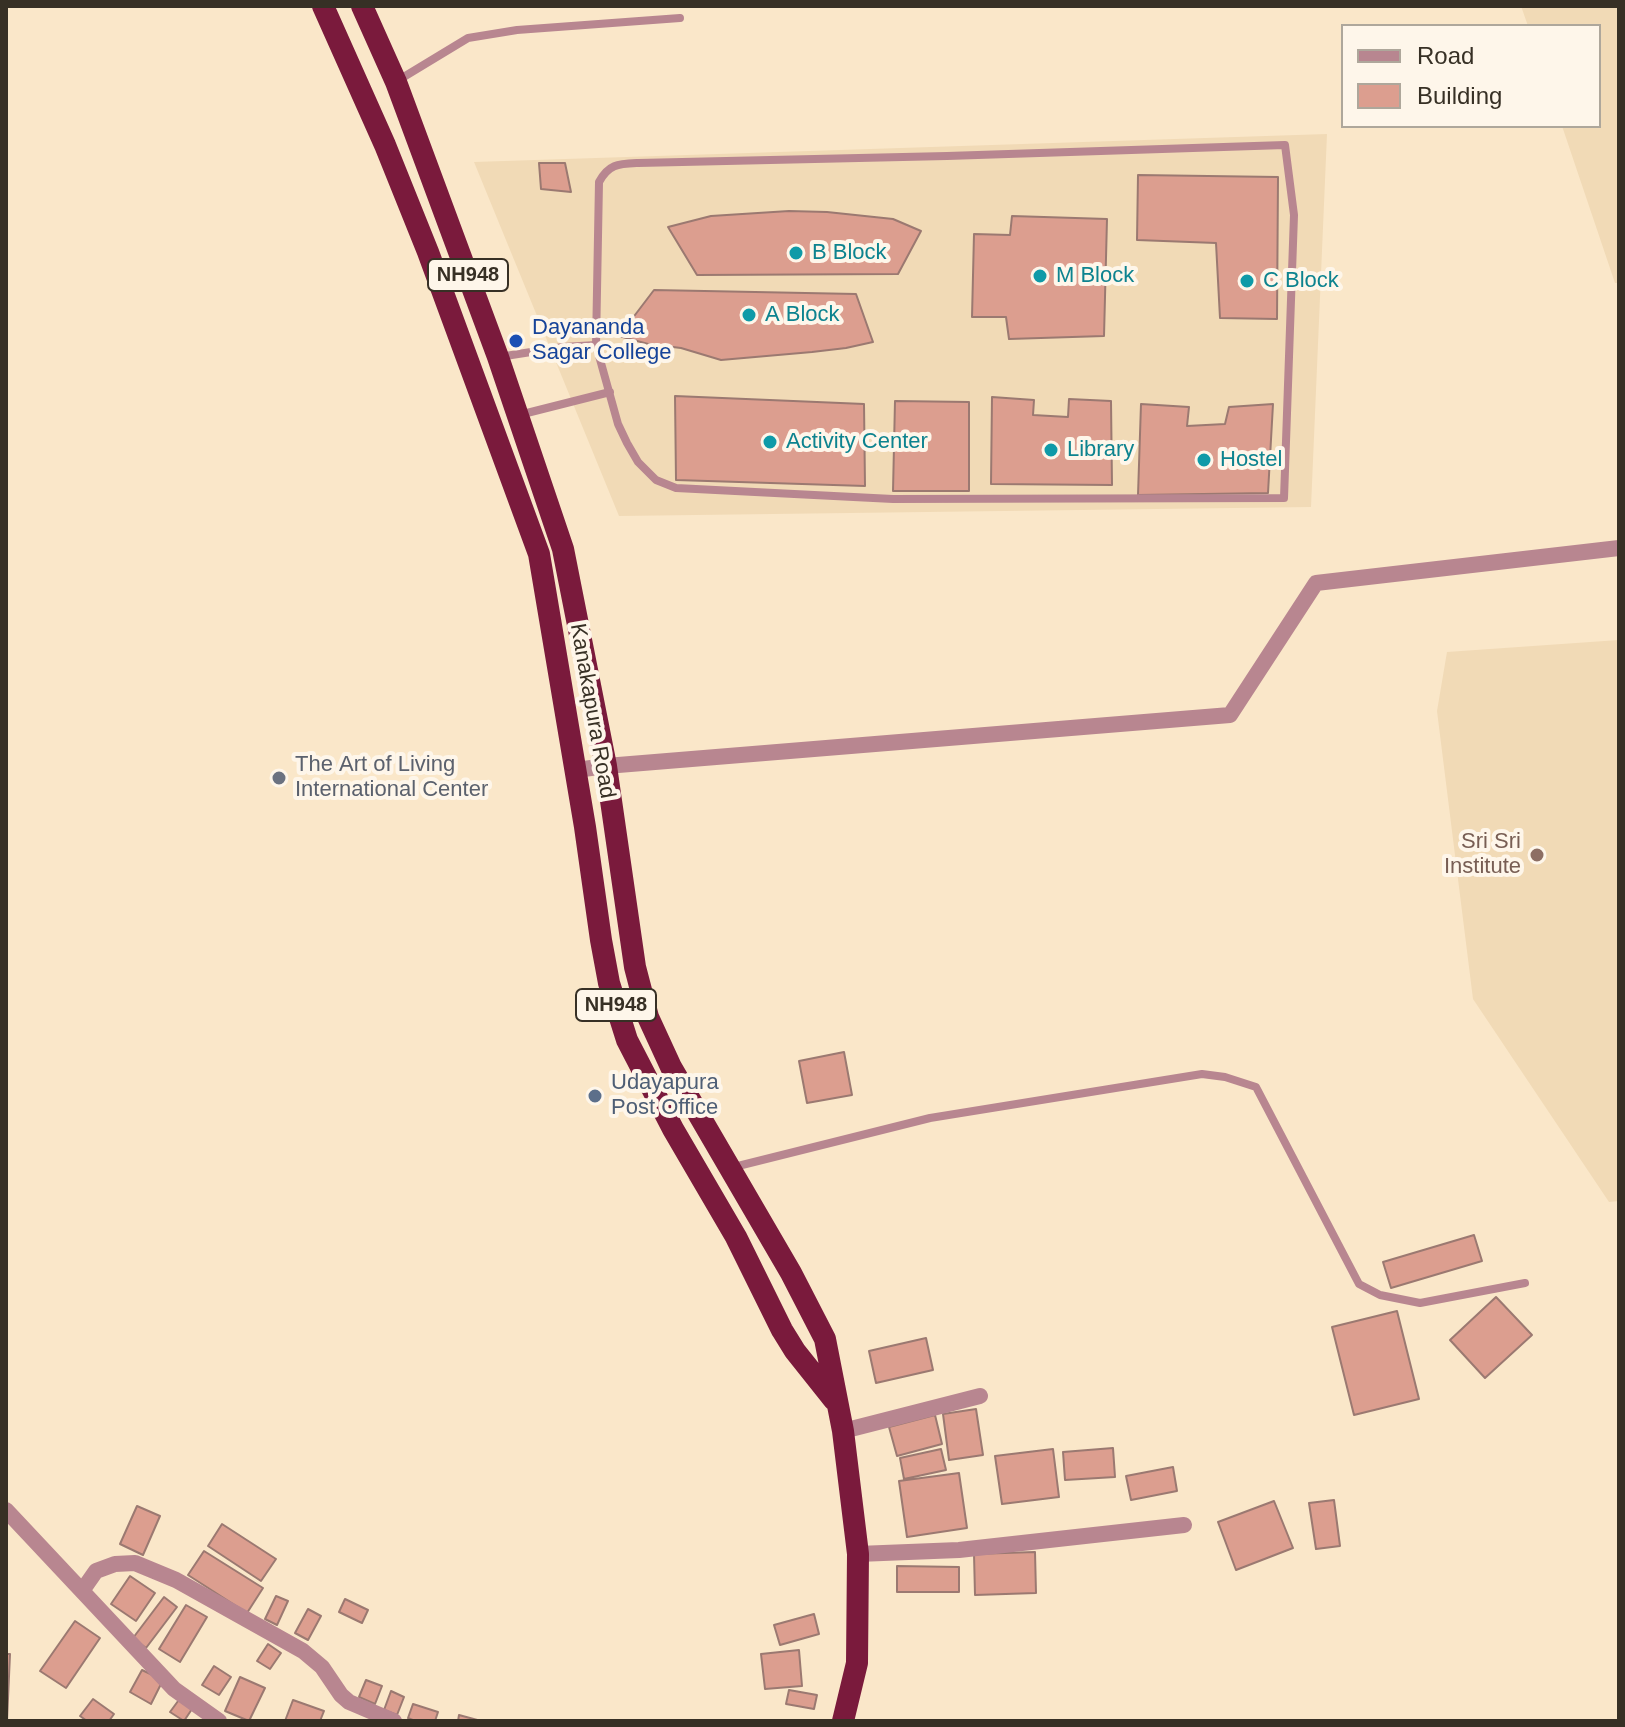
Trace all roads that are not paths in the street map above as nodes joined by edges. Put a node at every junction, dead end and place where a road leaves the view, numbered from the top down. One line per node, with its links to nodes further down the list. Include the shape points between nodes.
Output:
1 (323, 6): 11 (highway, Kanakapura Road / NH948, via 423,238 539,554)
2 (362, 6): 4 (highway, Kanakapura Road / NH948)
3 (680, 18): 4 (lane, via 468,38)
4 (396, 82): 6 (highway, Kanakapura Road / NH948)
5 (596, 345): 6 (lane); 7 (lane); 7 (lane, via 599,182 612,166 1285,145 1294,215 1284,498 893,499 676,488 656,480 638,462 618,424)
6 (498, 357): 8 (highway, Kanakapura Road / NH948)
7 (610, 392): 8 (lane)
8 (519, 415): 10 (highway, Kanakapura Road / NH948, via 563,549)
9 (1619, 548): 10 (street, via 1316,583 1230,715)
10 (606, 766): 11 (street); 12 (highway, Kanakapura Road / NH948, via 635,967 648,1017)
11 (576, 770): 13 (highway, Kanakapura Road / NH948, via 609,983 627,1040)
12 (671, 1067): 13 (highway); 14 (highway, Kanakapura Road / NH948)
13 (648, 1081): 17 (highway, Kanakapura Road / NH948, via 782,1330)
14 (730, 1168): 15 (lane, via 930,1118 1202,1074 1225,1077 1256,1087 1359,1284 1380,1295 1420,1303); 17 (highway, Kanakapura Road / NH948, via 825,1339)
15 (1525, 1283)
16 (980, 1396): 18 (street)
17 (837, 1404): 18 (highway, Kanakapura Road / NH948)
18 (843, 1431): 21 (highway, Kanakapura Road / NH948)
19 (6, 1510): 22 (street)
20 (1184, 1525): 21 (street, via 959,1550)
21 (858, 1554): 25 (highway, Kanakapura Road / NH948, via 857,1663)
22 (82, 1591): 23 (street, via 174,1689); 24 (street, via 96,1571 115,1564 135,1563 176,1580 303,1651 349,1702)
23 (219, 1721)
24 (394, 1721)
25 (843, 1721)

